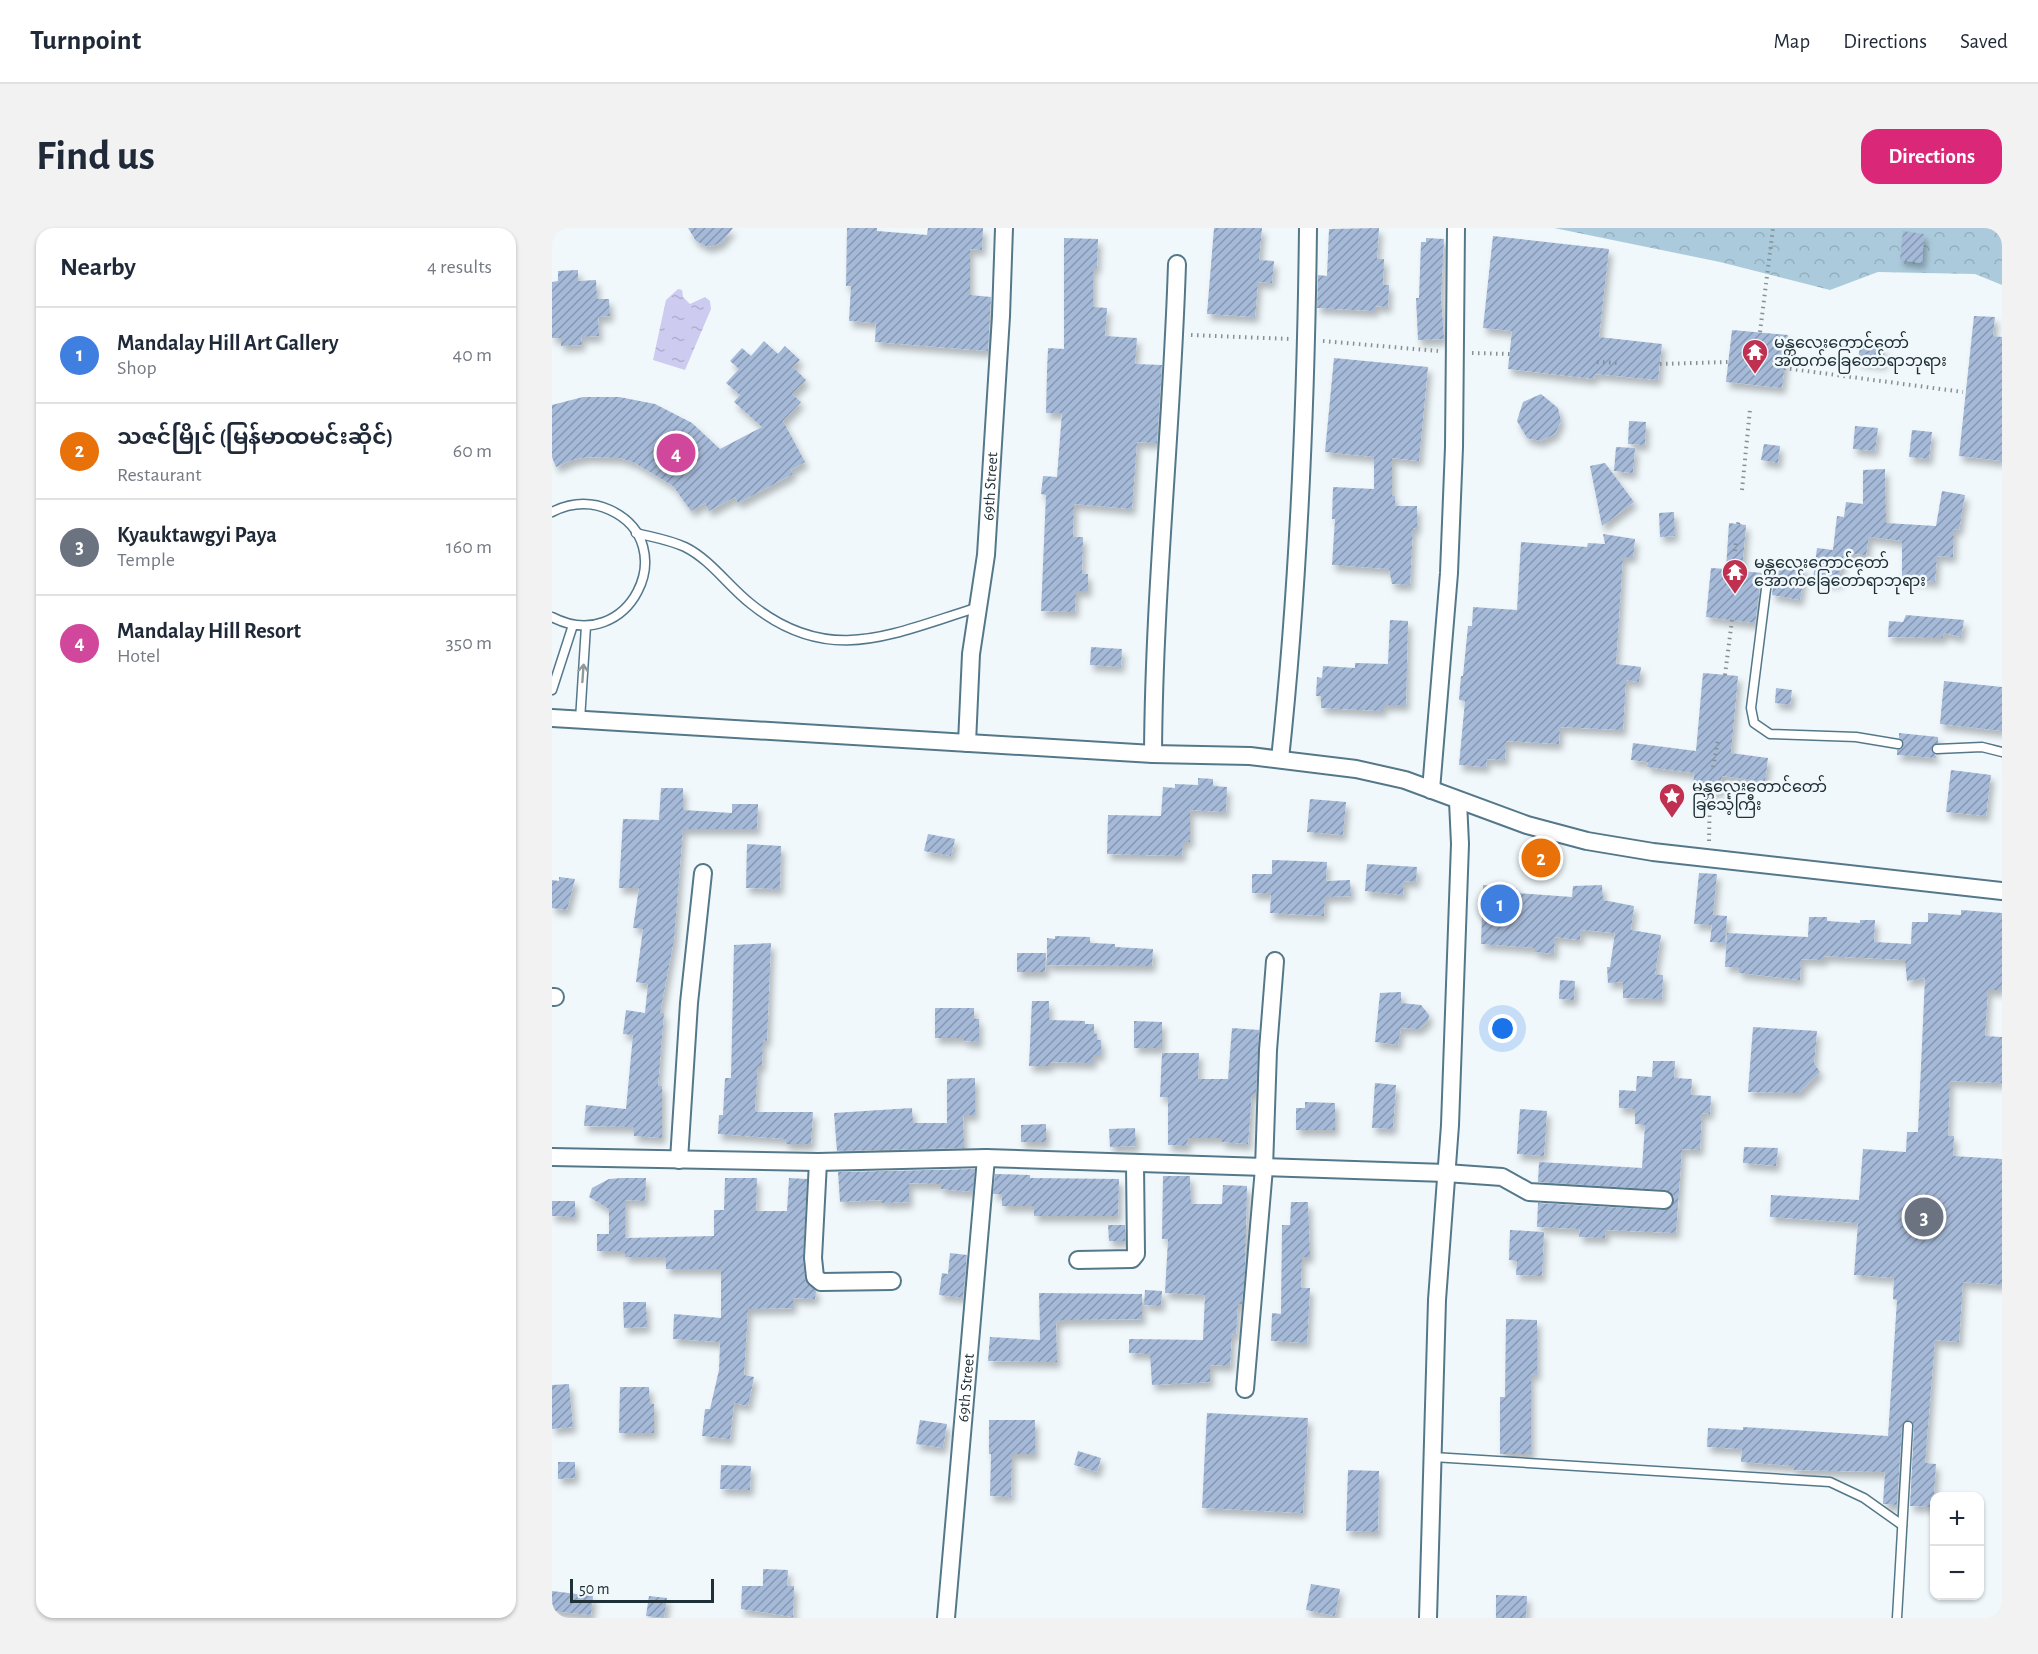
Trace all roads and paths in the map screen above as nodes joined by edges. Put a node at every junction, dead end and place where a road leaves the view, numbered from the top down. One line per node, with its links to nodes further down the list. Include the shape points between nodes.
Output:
1 (1004, 228): 22 (street, 69th Street, via 986,555)
2 (1308, 228): 37 (street, via 1299,533)
3 (1456, 228): 7 (street)
4 (1773, 228): 6 (path)
5 (1177, 264): 36 (street)
6 (1760, 332)
7 (1454, 353): 8 (path); 39 (street, via 1449,573)
8 (1510, 354)
9 (1597, 362): 11 (path)
10 (1728, 362): 12 (path)
11 (1619, 363)
12 (1660, 363)
13 (1784, 368): 14 (path)
14 (1963, 392)
15 (1750, 409): 16 (path)
16 (1742, 490)
17 (552, 512): 18 (lane, via 573,504 602,506 627,521)
18 (636, 533): 22 (lane, via 685,548 768,617 810,637 832,642 875,638); 26 (lane, via 645,560 640,589 622,612)
19 (1736, 542): 20 (path)
20 (1735, 551)
21 (1769, 565): 33 (lane, via 1751,708 1754,723 1770,734 1856,736)
22 (976, 608): 32 (street, 69th Street)
23 (552, 617): 25 (lane)
24 (1732, 620): 27 (path)
25 (573, 625): 26 (lane); 28 (lane)
26 (586, 626): 30 (lane, one-way to 26)
27 (1725, 675)
28 (552, 690)
29 (552, 718): 30 (street)
30 (580, 720): 32 (street)
31 (1718, 740): 38 (path)
32 (967, 743): 36 (street)
33 (1898, 744)
34 (1937, 749): 35 (lane, via 1982,747)
35 (2002, 752)
36 (1152, 753): 37 (street)
37 (1280, 759): 39 (street, via 1379,773)
38 (1713, 767)
39 (1431, 790): 41 (street)
40 (1710, 791): 42 (path)
41 (1458, 801): 42 (street, via 1587,841); 52 (street, via 1459,868)
42 (1707, 858): 44 (street)
43 (703, 873): 48 (street, via 689,1003)
44 (2002, 891)
45 (1275, 961): 51 (street)
46 (552, 1157): 48 (street)
47 (986, 1158): 49 (street); 50 (street); 60 (street, 69th Street)
48 (679, 1160): 49 (street)
49 (818, 1162): 55 (street, via 815,1276 821,1282)
50 (1135, 1164): 51 (street); 54 (street, via 1136,1254 1124,1260)
51 (1264, 1168): 52 (street); 56 (street)
52 (1446, 1173): 53 (street, via 1502,1177 1529,1192); 58 (street, via 1437,1300)
53 (1664, 1200)
54 (1078, 1260)
55 (892, 1281)
56 (1245, 1389)
57 (1908, 1426): 59 (lane)
58 (1433, 1457): 59 (lane, via 1830,1482 1864,1498); 61 (street)
59 (1902, 1525): 62 (lane)
60 (946, 1618)
61 (1428, 1618)
62 (1897, 1618)

